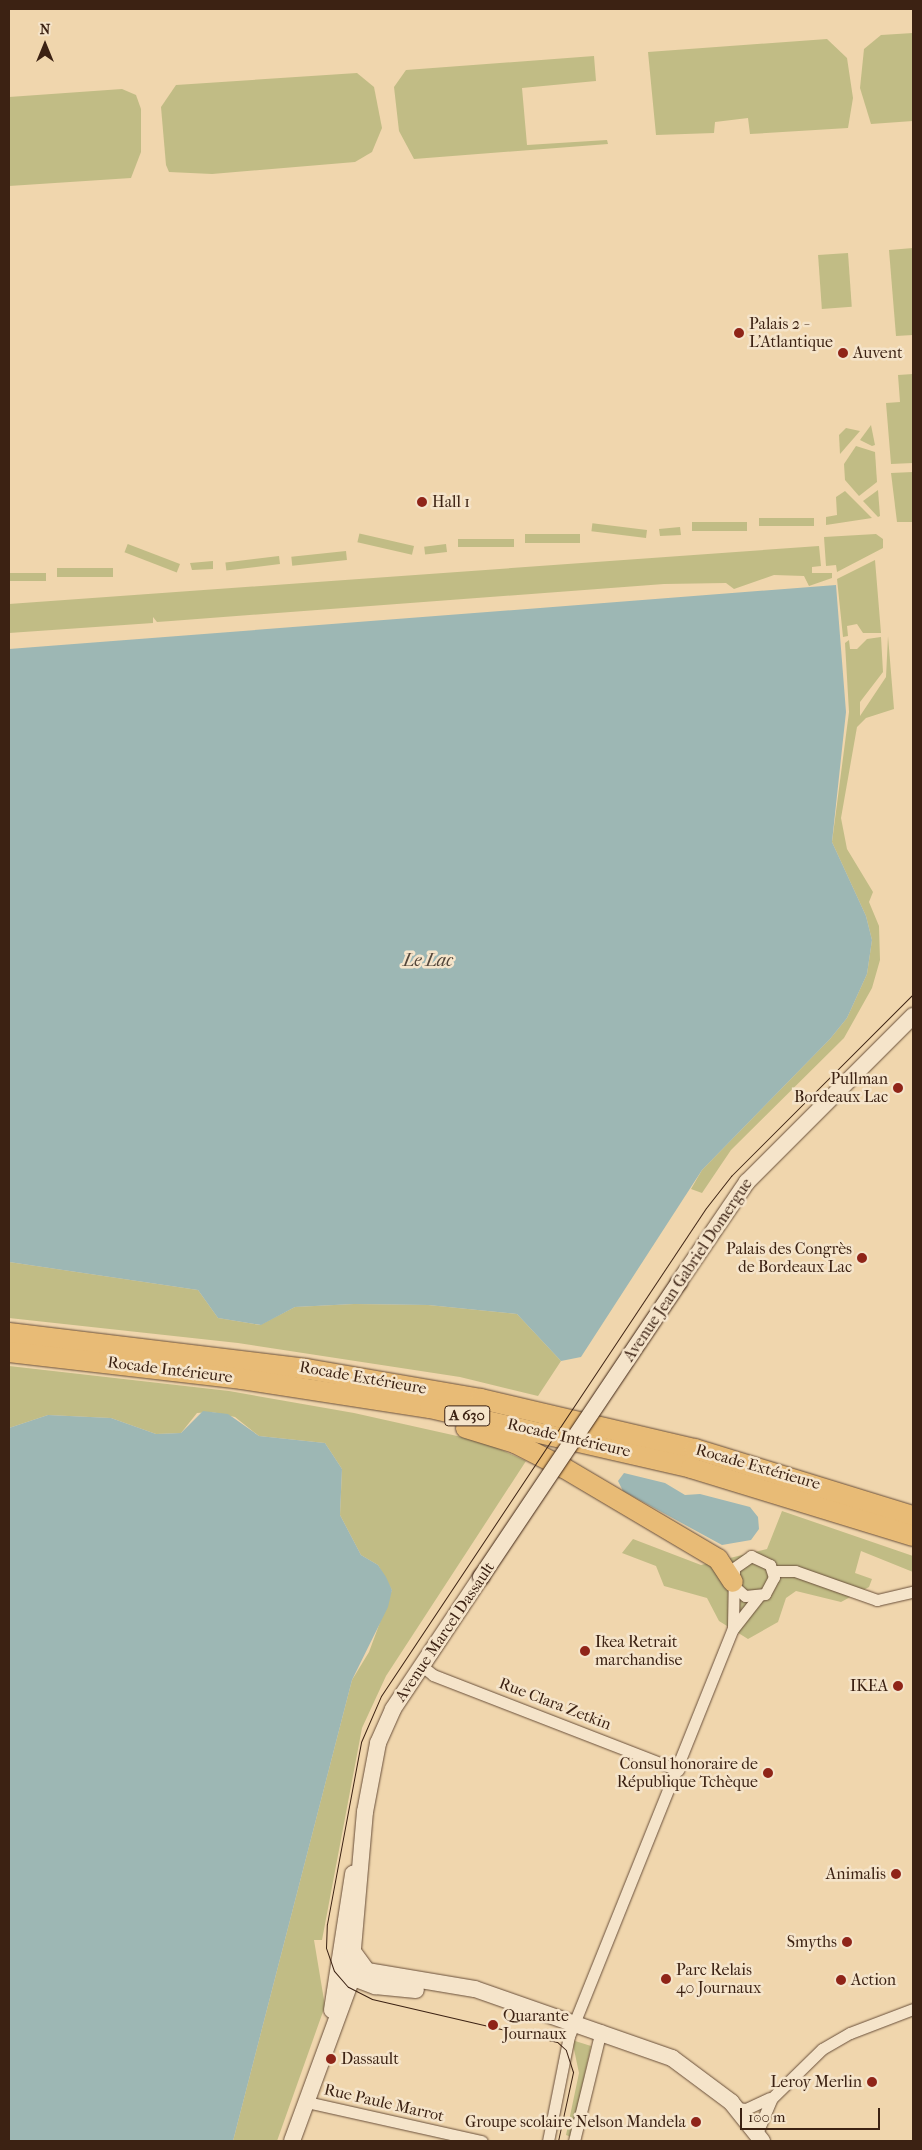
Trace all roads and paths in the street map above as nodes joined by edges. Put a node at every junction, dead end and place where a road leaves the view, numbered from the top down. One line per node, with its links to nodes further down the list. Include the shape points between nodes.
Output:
1 (913, 1016): 5 (street, Avenue Jean Gabriel Domergue, bridge, via 747,1182)
2 (9, 1332): 6 (highway, Rocade Extérieure / A 630, via 307,1368 481,1399 695,1449)
3 (9, 1352): 4 (highway, Rocade Intérieure / A 630)
4 (242, 1379): 7 (highway, Rocade Intérieure / A 630, via 430,1408 588,1441 767,1489); 9 (highway, via 454,1424 515,1443 718,1559)
5 (580, 1429): 13 (street, Avenue Marcel Dassault, bridge)
6 (913, 1516)
7 (913, 1536)
8 (773, 1571): 9 (street, via 765,1560 751,1556 734,1568); 10 (street, via 795,1571 877,1600); 11 (street, via 772,1584)
9 (734, 1584): 11 (street, via 746,1596); 12 (street)
10 (913, 1592)
11 (759, 1596): 12 (street)
12 (733, 1629): 14 (street)
13 (422, 1666): 14 (street, Rue Clara Zetkin, via 433,1675); 15 (street, Avenue Marcel Dassault, via 394,1709 378,1743)
14 (678, 1770): 21 (street)
15 (360, 1856): 16 (street, Avenue Marcel Dassault); 17 (street, Avenue Marcel Dassault, via 350,1887)
16 (354, 1952): 17 (street, Avenue Marcel Dassault); 18 (street, via 367,1971)
17 (344, 1981): 18 (street); 19 (street); 24 (street, Avenue Marcel Dassault, via 331,2034)
18 (430, 1982): 19 (street, via 475,1989)
19 (494, 1998): 21 (street)
20 (913, 2009): 23 (street, via 833,2042)
21 (579, 2022): 22 (street); 29 (street, via 569,2036)
22 (601, 2030): 25 (street, via 672,2058 706,2080); 30 (street)
23 (772, 2098): 25 (street, via 746,2109); 26 (street)
24 (308, 2102): 27 (street, Avenue Marcel Dassault); 28 (street, Rue Paule Marrot)
25 (736, 2108): 26 (street)
26 (760, 2137)
27 (292, 2141)
28 (482, 2141)
29 (548, 2141)
30 (574, 2141)

